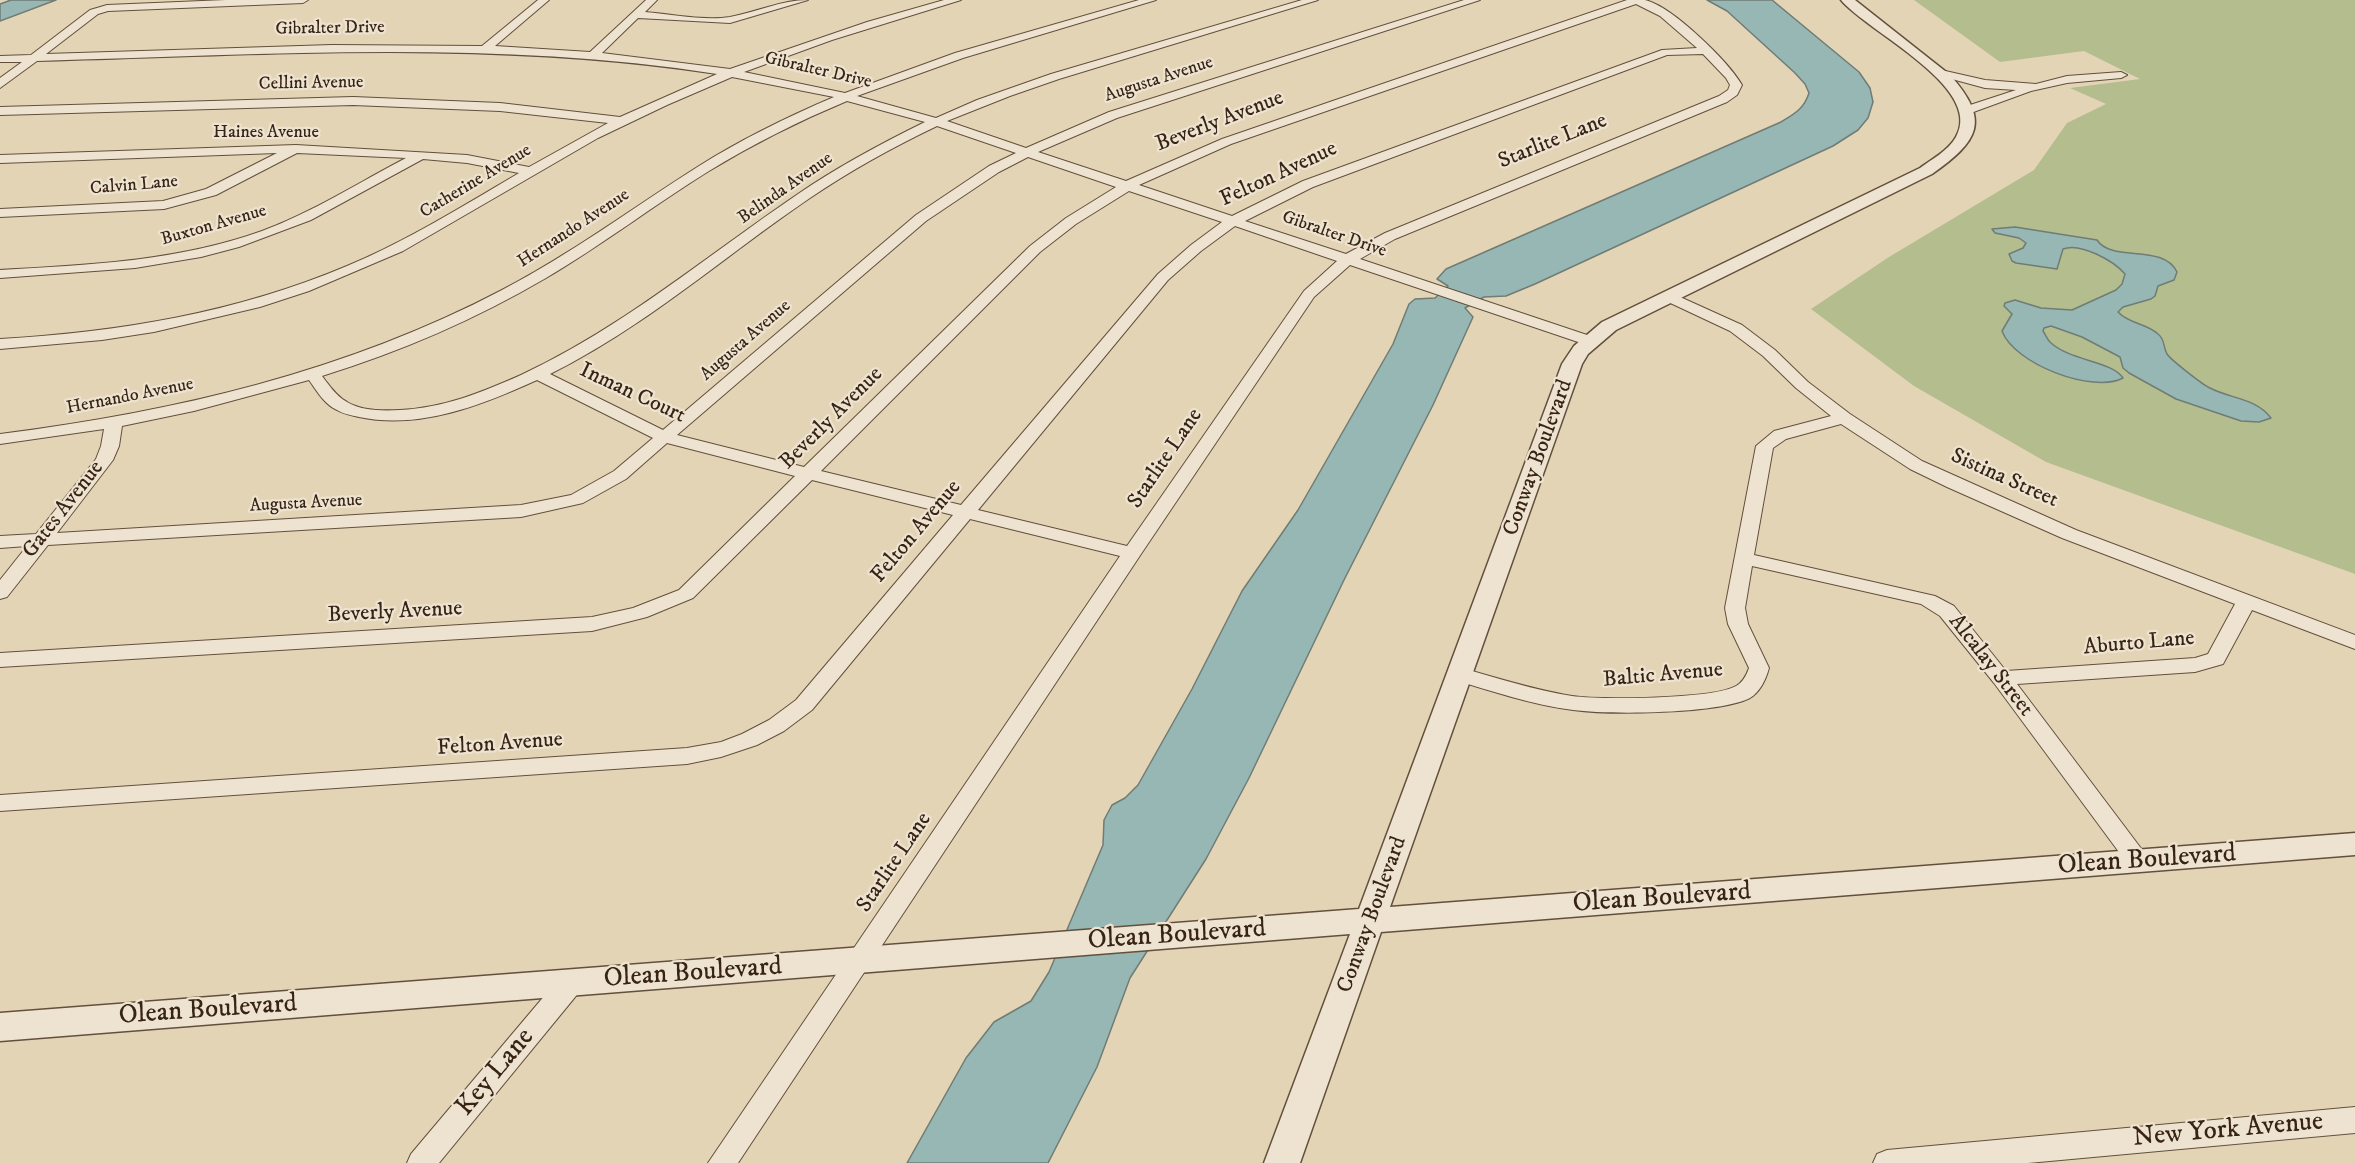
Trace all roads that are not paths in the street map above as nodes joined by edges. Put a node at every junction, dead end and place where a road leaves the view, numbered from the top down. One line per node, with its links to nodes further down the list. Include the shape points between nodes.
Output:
1 (303, 0): 15 (street, via 107,8 94,12)
2 (544, 0): 12 (street)
3 (652, 0): 11 (street)
4 (803, 0): 11 (street, via 730,20)
5 (956, 0): 17 (street, Catherine Avenue, via 861,27)
6 (1151, 0): 22 (street, Hernando Avenue, via 954,56)
7 (1313, 0): 26 (street, Belinda Avenue, via 1070,71)
8 (1475, 0): 28 (street, Augusta Avenue, via 1142,105)
9 (1636, 0): 13 (street, Starlite Lane, via 1670,16); 32 (street, Beverly Avenue, via 1221,142)
10 (1847, 0): 18 (street)
11 (636, 15): 14 (street)
12 (485, 49): 14 (street, Gibralter Drive); 15 (street, Gibralter Drive, via 330,48)
13 (1706, 51): 34 (street, Felton Avenue, via 1666,52 1308,184); 35 (street, Starlite Lane, via 1736,85 1723,99 1405,229)
14 (593, 55): 17 (street, Gibralter Drive)
15 (34, 58): 16 (street, Gibralter Drive); 20 (street)
16 (0, 59)
17 (731, 72): 22 (street, Gibralter Drive); 25 (street, Catherine Avenue)
18 (1941, 73): 21 (street, via 1984,84); 23 (street)
19 (2121, 75): 21 (street, via 2067,80)
20 (0, 84)
21 (2036, 88): 23 (street)
22 (846, 96): 26 (street, Gibralter Drive); 40 (street, Hernando Avenue, via 715,161 507,294 423,333)
23 (1968, 110): 37 (street, Conway Boulevard, via 1964,136 1939,163)
24 (0, 111): 25 (street, Cellini Avenue, via 353,101 500,107)
25 (621, 121): 31 (street, Catherine Avenue)
26 (937, 122): 28 (street, Gibralter Drive); 41 (street, Belinda Avenue, via 834,176 653,307)
27 (296, 149): 29 (street, Haines Avenue); 30 (street, Haines Avenue); 33 (street, Calvin Lane, via 211,192 172,203)
28 (1027, 152): 32 (street, Gibralter Drive); 44 (street, Augusta Avenue, via 969,184 921,218)
29 (421, 155): 31 (street, Haines Avenue); 36 (street, Buxton Avenue, via 305,217 236,243 123,267)
30 (0, 159)
31 (530, 171): 39 (street, Catherine Avenue, via 399,248 294,291 147,327)
32 (1125, 185): 34 (street, Gibralter Drive); 46 (street, Beverly Avenue, via 1078,214 1035,249)
33 (0, 213)
34 (1232, 221): 35 (street, Gibralter Drive); 47 (street, Felton Avenue, via 1195,247 1163,277)
35 (1347, 260): 38 (street, Gibralter Drive); 50 (street, Starlite Lane, via 1300,305)
36 (0, 274)
37 (1669, 297): 38 (street, Conway Boulevard); 42 (street, Sistina Street, via 1736,328)
38 (1590, 341): 56 (street, Conway Boulevard, via 1572,364)
39 (0, 344)
40 (312, 373): 41 (street, Belinda Avenue, via 332,400 345,409 395,417 452,409); 43 (street, Hernando Avenue)
41 (536, 373): 44 (street, Inman Court)
42 (1844, 418): 51 (street, Baltic Avenue, via 1780,435 1765,446); 53 (street, Sistina Street, via 1916,465 1994,503)
43 (114, 422): 45 (street, Hernando Avenue); 48 (street, Gates Avenue, via 104,460)
44 (664, 437): 46 (street, Inman Court); 48 (street, Augusta Avenue, via 607,484 578,499 539,508)
45 (0, 439)
46 (808, 474): 47 (street, Inman Court); 55 (street, Beverly Avenue, via 686,594 653,610 616,621)
47 (965, 512): 50 (street, Inman Court); 58 (street, Felton Avenue, via 804,705 777,727 740,745 687,756)
48 (41, 539): 49 (street, Augusta Avenue); 52 (street, Gates Avenue)
49 (0, 542)
50 (1132, 553): 62 (street, Starlite Lane)
51 (1743, 558): 56 (street, Baltic Avenue, via 1735,608 1738,624 1759,668 1755,682 1741,693 1720,698 1600,706 1571,703); 57 (street, Alcalay Street, via 1928,600 1947,611)
52 (0, 592)
53 (2247, 601): 54 (street, Sistina Street); 57 (street, Aburto Lane, via 2216,659 2195,665)
54 (2355, 642)
55 (0, 660)
56 (1461, 675): 61 (street, Conway Boulevard)
57 (2001, 678): 60 (street, Alcalay Street)
58 (0, 803)
59 (2355, 844): 60 (street, Olean Boulevard)
60 (2139, 861): 61 (street, Olean Boulevard)
61 (1371, 922): 62 (street, Olean Boulevard); 68 (street, Conway Boulevard)
62 (857, 962): 63 (street, Olean Boulevard); 67 (street, Starlite Lane)
63 (571, 983): 64 (street, Olean Boulevard); 66 (street, Key Lane)
64 (0, 1027)
65 (2355, 1120): 69 (street, New York Avenue)
66 (421, 1163)
67 (723, 1163)
68 (1282, 1163)
69 (1887, 1163)

